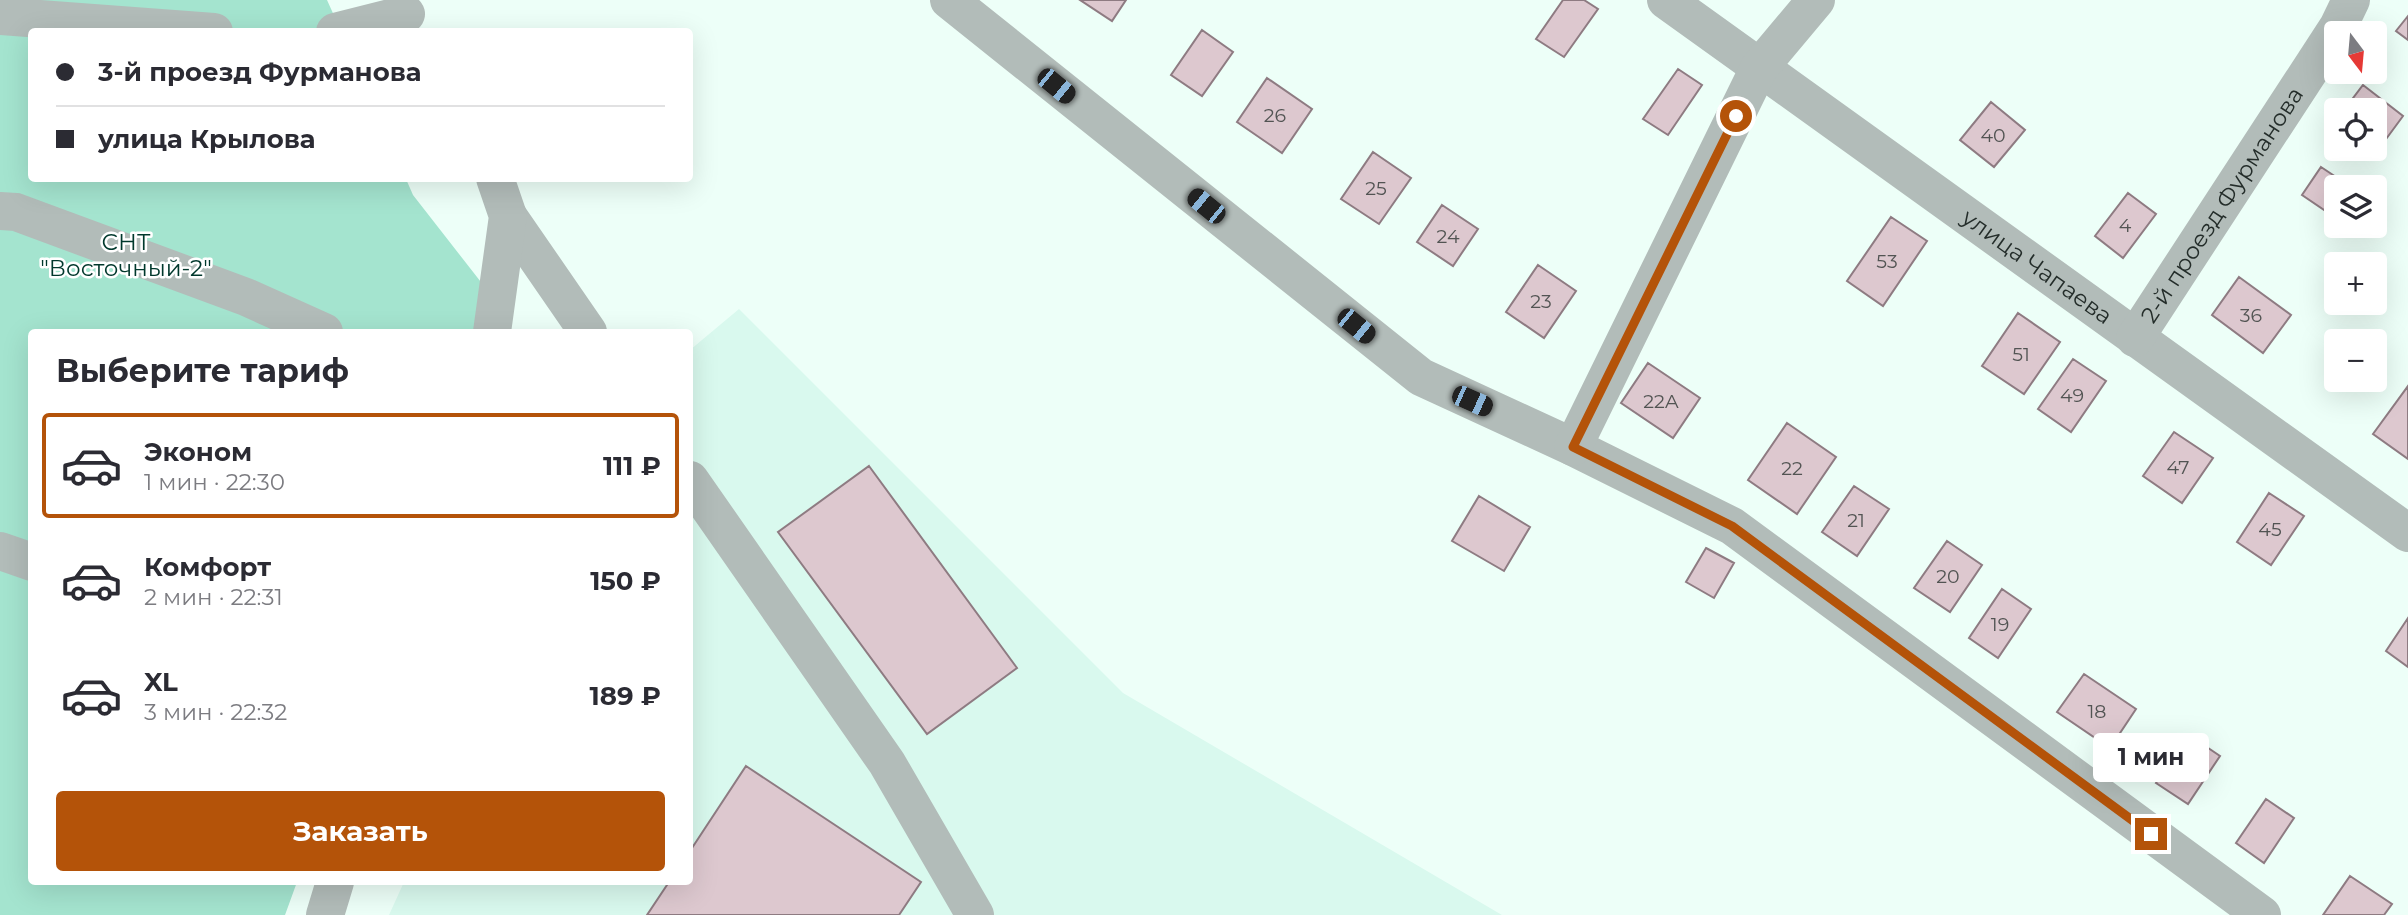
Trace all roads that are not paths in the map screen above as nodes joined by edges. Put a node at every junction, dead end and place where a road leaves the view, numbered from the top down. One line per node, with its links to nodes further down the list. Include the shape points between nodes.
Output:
1 (949, 0): 17 (street, via 1421,377)
2 (1666, 0): 9 (street, улица Чапаева)
3 (1816, 0): 9 (street)
4 (2351, 0): 16 (street, 2-й проезд Фурманова, via 2338,27)
5 (407, 15): 8 (street)
6 (0, 16): 7 (street)
7 (160, 28)
8 (352, 28)
9 (1759, 68): 16 (street, улица Чапаева); 17 (street)
10 (496, 182): 12 (street)
11 (0, 211): 13 (street, via 16,212 246,297)
12 (508, 216): 14 (street); 15 (street)
13 (317, 329)
14 (492, 329)
15 (586, 329)
16 (2135, 338): 19 (street, улица Чапаева)
17 (1573, 447): 25 (street, via 1732,526)
18 (693, 484): 24 (street, via 887,763)
19 (2408, 533)
20 (0, 551): 21 (street)
21 (28, 561)
22 (334, 885): 23 (street)
23 (325, 915)
24 (975, 915)
25 (2262, 915)

